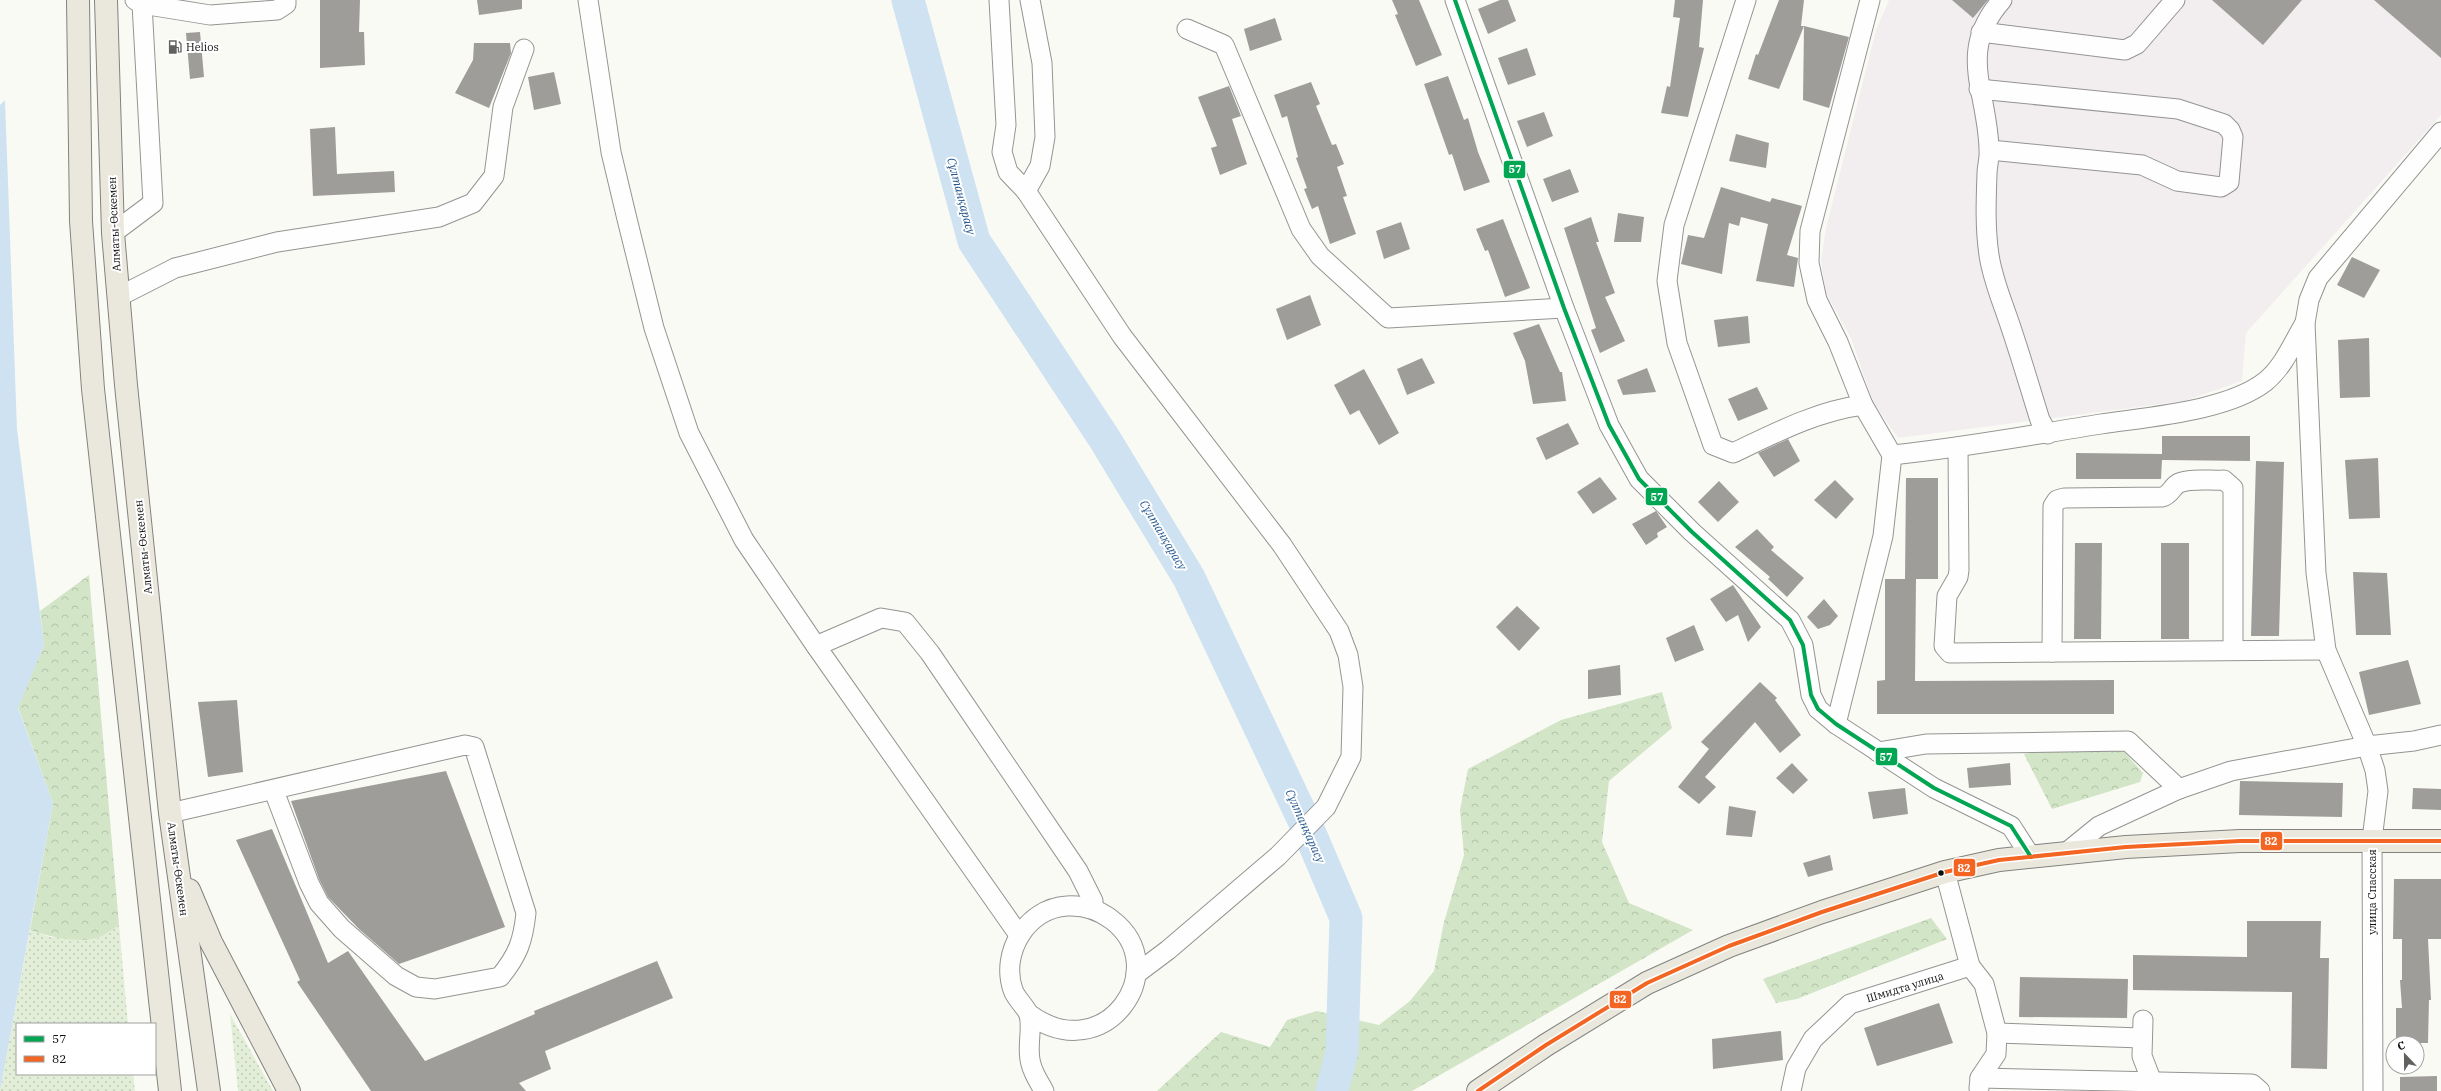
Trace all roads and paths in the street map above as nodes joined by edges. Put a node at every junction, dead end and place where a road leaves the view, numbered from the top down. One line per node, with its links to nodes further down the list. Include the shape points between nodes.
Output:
1 (78, 0): 50 (main road, via 81,220 93,389)
2 (106, 0): 20 (main road, Алматы-Өскемен)
3 (286, 0): 12 (street, via 286,4 277,10 210,15)
4 (588, 0): 28 (street, via 616,174 654,328 689,433 744,540)
5 (999, 0): 19 (street, via 1006,125 1002,152 1008,172)
6 (1030, 0): 19 (street, via 1042,63 1044,137 1040,166)
7 (1455, 0): 22 (street)
8 (1746, 0): 24 (street, via 1674,225 1667,281 1677,343 1713,445 1733,453 1784,428 1841,408)
9 (1870, 0): 24 (street, via 1810,231 1809,263 1817,300 1838,342)
10 (2002, 0): 14 (street, via 1993,10)
11 (2175, 0): 14 (street, via 2138,44 2125,50)
12 (138, 2): 20 (street, via 153,203)
13 (1187, 29): 22 (street, via 1224,45 1301,228 1320,256 1388,318)
14 (1982, 32): 16 (street, via 1976,52)
15 (524, 49): 21 (street, via 504,107 494,176 473,203 439,217 277,242 175,268)
16 (1979, 90): 18 (street); 18 (street, via 2178,109 2224,124 2233,137 2229,182 2221,187 2177,181 2142,165)
17 (2441, 132): 23 (street, via 2318,278 2309,300)
18 (1990, 150): 25 (street, via 1985,218 1989,256 2040,420)
19 (1026, 191): 47 (street, via 1122,336 1282,545 1339,632 1348,655 1353,687 1350,757 1326,807 1278,856)
20 (113, 233): 21 (main road, Алматы-Өскемен)
21 (118, 297): 38 (main road, Алматы-Өскемен)
22 (1564, 308): 32 (street, via 1609,425 1639,479 1692,532 1790,620 1803,645 1811,695 1818,709)
23 (2305, 323): 25 (street, via 2280,366 2266,381 2245,393 2164,417 2102,424); 30 (street, улица Спасская, via 2316,573)
24 (1863, 405): 27 (street)
25 (2048, 434): 26 (street)
26 (1958, 448): 27 (street); 31 (street, via 1959,570 1958,577 1947,596 1944,646 1950,653)
27 (1892, 455): 32 (street, via 1883,536)
28 (816, 646): 44 (street, via 881,618 904,622 930,653 1078,870 1093,901); 45 (street)
29 (2232, 650): 30 (street); 31 (street); 31 (street, via 2233,488 2224,480 2184,481 2162,497 2056,500 2053,506)
30 (2326, 650): 34 (street, улица Спасская)
31 (2052, 652)
32 (1836, 724): 35 (street)
33 (2441, 734): 34 (street, via 2414,741)
34 (2367, 746): 36 (street, via 2232,771); 39 (street, улица Спасская, via 2376,770 2378,791)
35 (1878, 752): 36 (street, via 1926,744 2128,741); 42 (street, via 1934,788 2011,826)
36 (2179, 789): 41 (street, via 2099,826)
37 (274, 791): 37 (street, via 465,745 474,747 526,913 524,936 515,959 500,977 434,989 416,988 396,976 342,929 319,903); 38 (street)
38 (170, 813): 55 (main road, Алматы-Өскемен); 56 (main road, via 188,887 211,942)
39 (2372, 840): 40 (main road); 41 (main road, via 2240,841); 61 (street, улица Спасская)
40 (2441, 841)
41 (2067, 852): 42 (main road)
42 (2031, 857): 43 (main road, via 1999,860)
43 (1945, 872): 46 (street); 58 (main road, via 1815,914 1729,946 1647,983 1546,1045)
44 (1093, 909): 45 (street, via 1065,906 1052,909 1039,915); 47 (street, via 1111,919 1126,934 1132,947)
45 (1019, 935): 48 (street, via 1010,962 1010,977 1020,1004)
46 (1970, 966): 49 (street, via 1984,984); 59 (street, Шмидта улица, via 1850,1004 1813,1039 1796,1068)
47 (1136, 974): 48 (street, via 1127,1001 1107,1021 1095,1028 1067,1032 1053,1029)
48 (1029, 1014): 57 (street, via 1030,1063)
49 (1997, 1033): 51 (street, via 2142,1029 2142,1056); 52 (street, via 1996,1054)
50 (165, 1048): 53 (main road); 54 (main road)
51 (2152, 1082): 52 (street); 60 (street, via 2252,1084)
52 (1979, 1084)
53 (165, 1091)
54 (170, 1091)
55 (209, 1091)
56 (289, 1091)
57 (1044, 1091)
58 (1478, 1091)
59 (1791, 1091)
60 (2260, 1091)
61 (2373, 1091)

